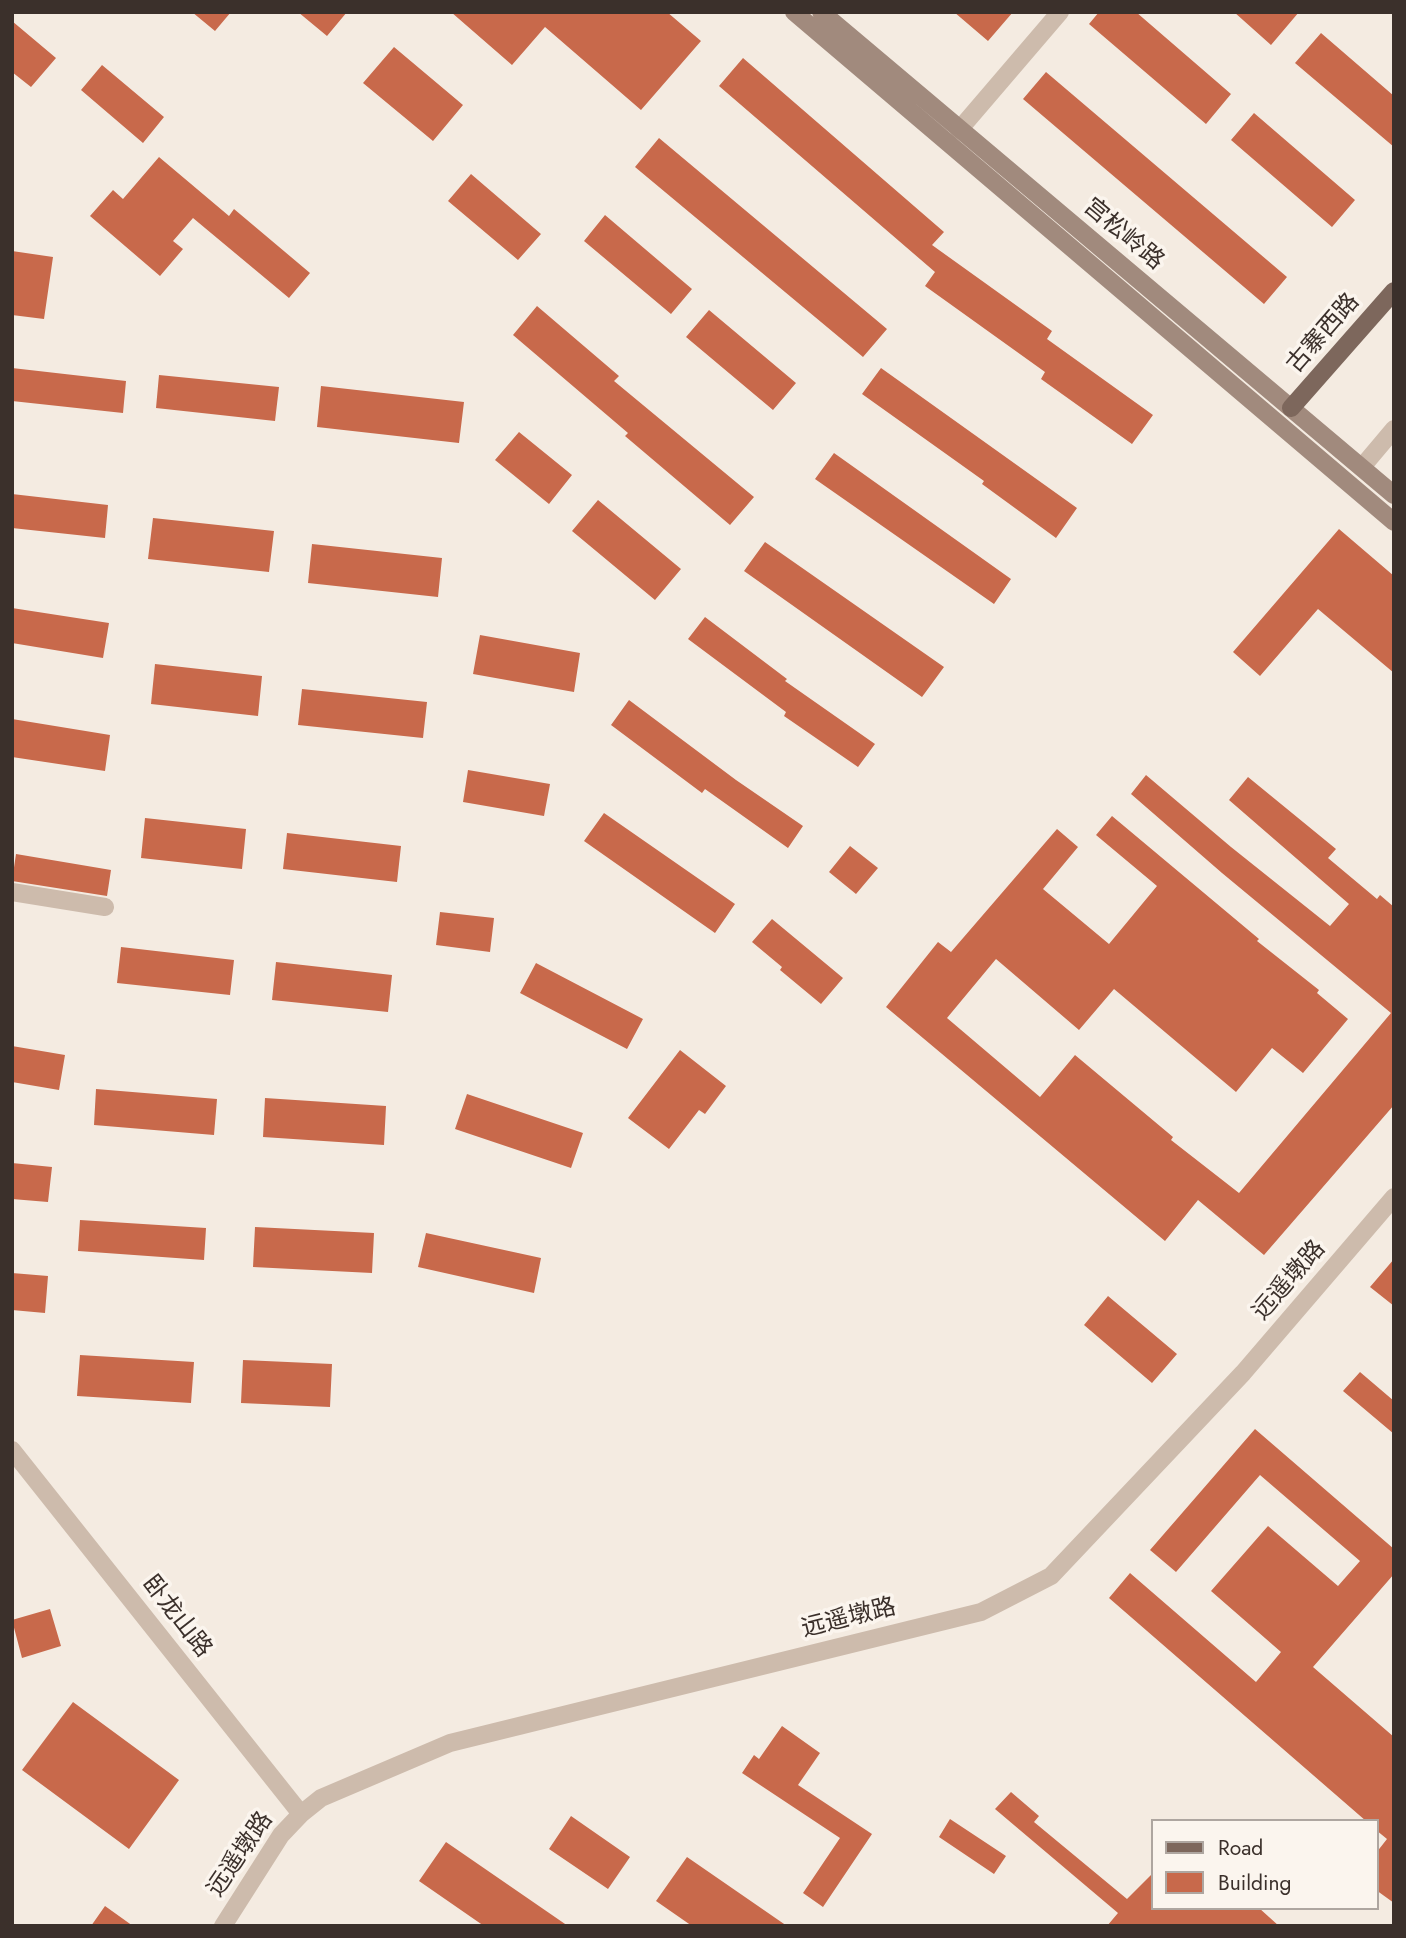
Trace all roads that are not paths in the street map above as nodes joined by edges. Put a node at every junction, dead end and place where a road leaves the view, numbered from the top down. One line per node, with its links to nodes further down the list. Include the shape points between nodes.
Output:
1 (794, 12): 10 (main road)
2 (821, 12): 4 (main road, 宫松岭路)
3 (1060, 12): 4 (street)
4 (959, 130): 6 (main road, 宫松岭路)
5 (1394, 291): 6 (main road, 古寨西路)
6 (1292, 408): 8 (main road, 宫松岭路)
7 (1394, 429): 8 (street)
8 (1362, 467): 9 (main road, 宫松岭路)
9 (1394, 495)
10 (1394, 522)
11 (12, 892): 12 (street)
12 (105, 907)
13 (1394, 1197): 15 (street, 远遥墩路, via 1243,1373 1051,1576 981,1612 450,1743 321,1798)
14 (12, 1450): 15 (street, 卧龙山路)
15 (301, 1814): 16 (street, 远遥墩路, via 281,1835)
16 (223, 1926)

